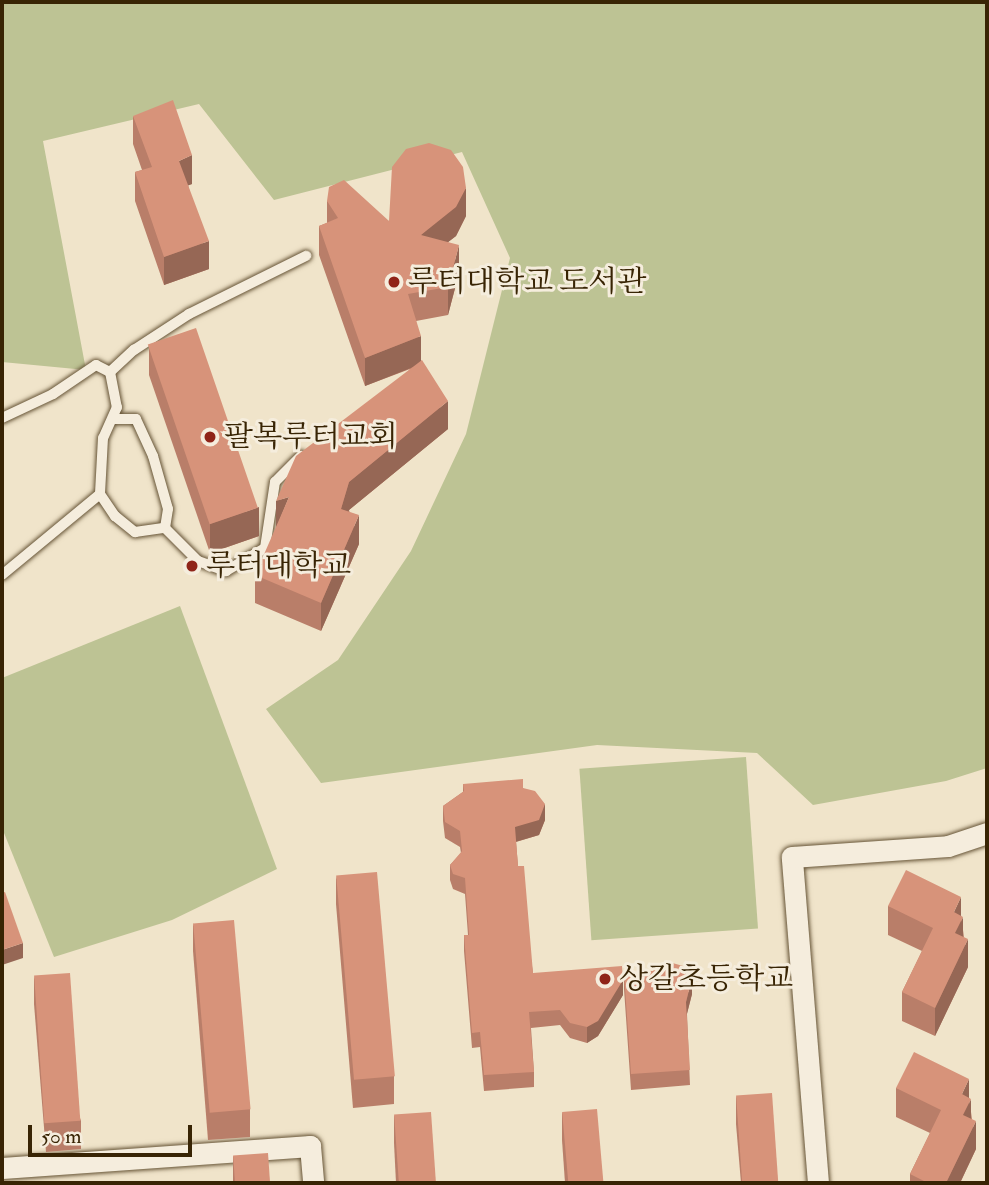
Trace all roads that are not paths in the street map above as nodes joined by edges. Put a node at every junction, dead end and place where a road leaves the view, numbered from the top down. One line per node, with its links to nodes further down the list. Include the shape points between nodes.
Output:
1 (306, 256): 2 (lane, via 190,314 134,350)
2 (110, 372): 3 (lane, via 96,365 53,394); 4 (lane, via 117,407)
3 (2, 418)
4 (114, 419): 6 (lane, via 103,438); 7 (lane, via 136,419 153,456 168,509)
5 (314, 443): 7 (lane, via 275,482 265,548 226,571 198,561)
6 (100, 494): 7 (lane, via 135,532); 8 (lane)
7 (164, 528)
8 (2, 575)
9 (987, 833): 12 (street, via 948,846 792,857)
10 (2, 1168): 11 (street, via 310,1146)
11 (313, 1183)
12 (818, 1183)

